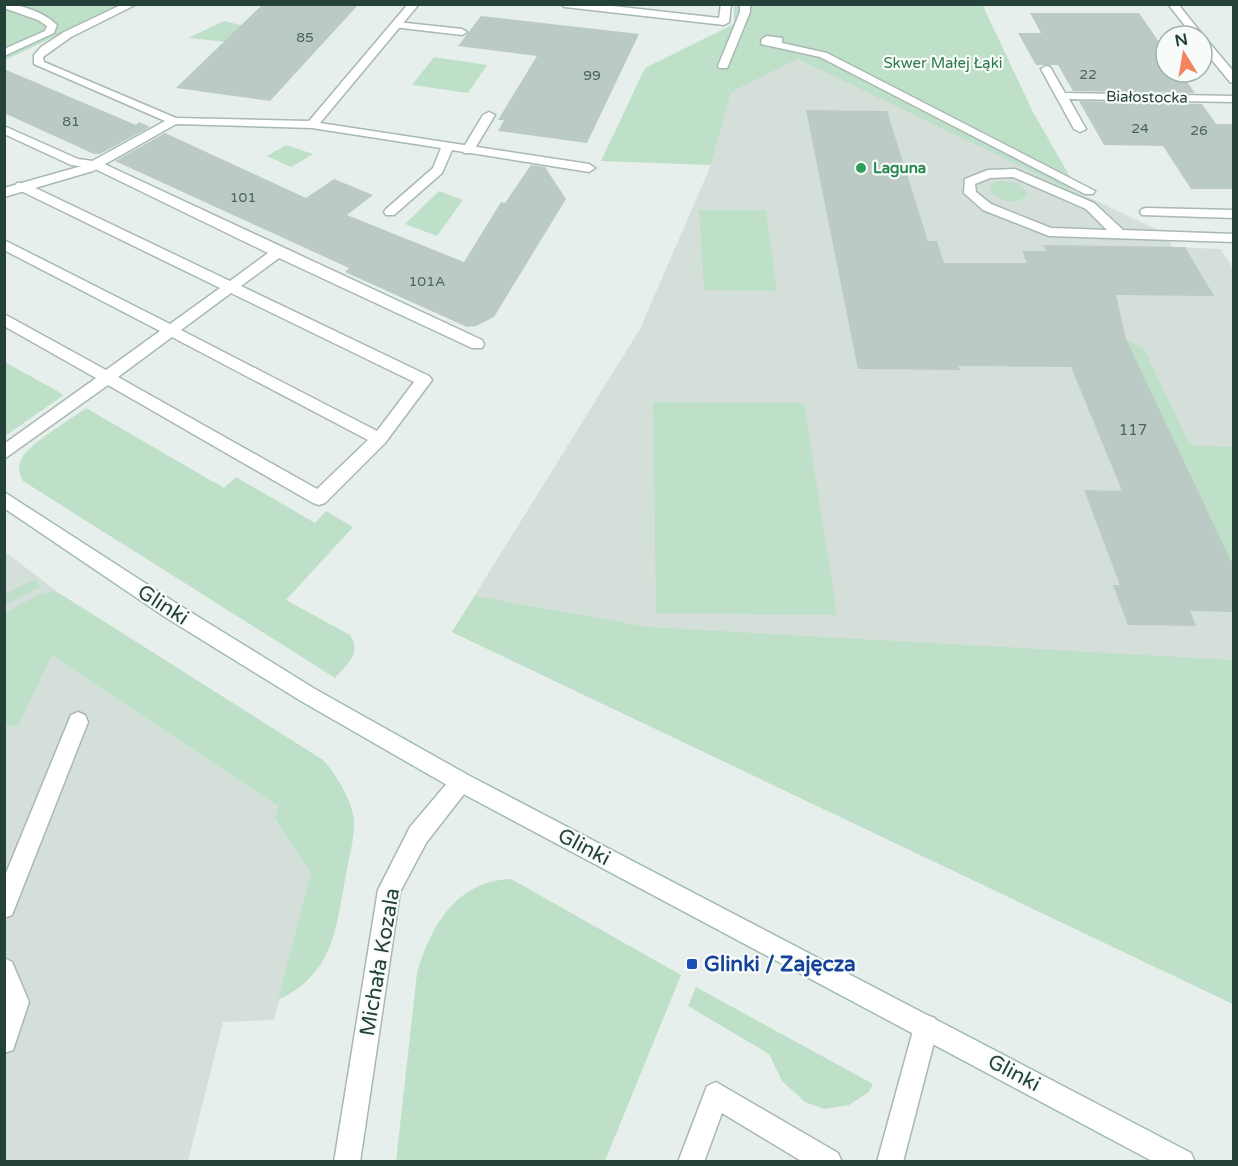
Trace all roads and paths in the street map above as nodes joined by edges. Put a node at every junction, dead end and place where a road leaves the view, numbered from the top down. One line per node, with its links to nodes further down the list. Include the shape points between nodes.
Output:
1 (132, 4): 20 (street, via 52,43 37,60)
2 (414, 4): 8 (street)
3 (565, 4): 4 (street, via 724,22)
4 (726, 4)
5 (745, 4): 10 (street)
6 (1173, 4): 9 (street)
7 (4, 5): 12 (street, via 52,24 49,33)
8 (397, 24): 11 (street); 21 (street)
9 (1189, 24)
10 (738, 30): 14 (street); 29 (street, via 823,55)
11 (462, 32)
12 (4, 53)
13 (1214, 54): 16 (street)
14 (723, 66)
15 (1046, 69): 17 (street)
16 (1231, 75)
17 (1061, 96): 18 (street, Białostocka); 23 (street)
18 (1233, 99)
19 (489, 115): 25 (street)
20 (174, 121): 21 (street); 26 (street)
21 (312, 125): 24 (street)
22 (4, 129): 26 (street, via 75,162)
23 (1080, 129)
24 (447, 147): 25 (street); 31 (street, via 438,170)
25 (468, 150): 27 (street)
26 (96, 165): 28 (street); 37 (street)
27 (589, 168)
28 (21, 186): 30 (street); 38 (street)
29 (1089, 191)
30 (4, 194)
31 (390, 212)
32 (1146, 212): 33 (street)
33 (1233, 214)
34 (1119, 234): 34 (street, via 1049,232 987,207 970,193 969,182 988,174 1015,173 1090,206); 35 (street)
35 (1233, 238)
36 (4, 244): 40 (street)
37 (278, 252): 38 (street); 41 (street)
38 (231, 287): 40 (street); 43 (street, via 424,380)
39 (4, 319): 42 (street)
40 (172, 330): 42 (street); 43 (street)
41 (477, 344)
42 (108, 376): 43 (street, via 319,498); 44 (street)
43 (379, 439)
44 (4, 453)
45 (4, 500): 47 (street, Glinki, via 308,695)
46 (78, 722): 48 (street)
47 (461, 782): 50 (street, Glinki); 52 (street, Michała Kozala, via 418,835 389,891)
48 (4, 907)
49 (4, 970): 51 (street, via 17,1002)
50 (926, 1027): 55 (street); 56 (street, Glinki)
51 (4, 1041)
52 (347, 1161)
53 (691, 1161): 54 (street, via 716,1095)
54 (829, 1161)
55 (890, 1161)
56 (1182, 1161)

